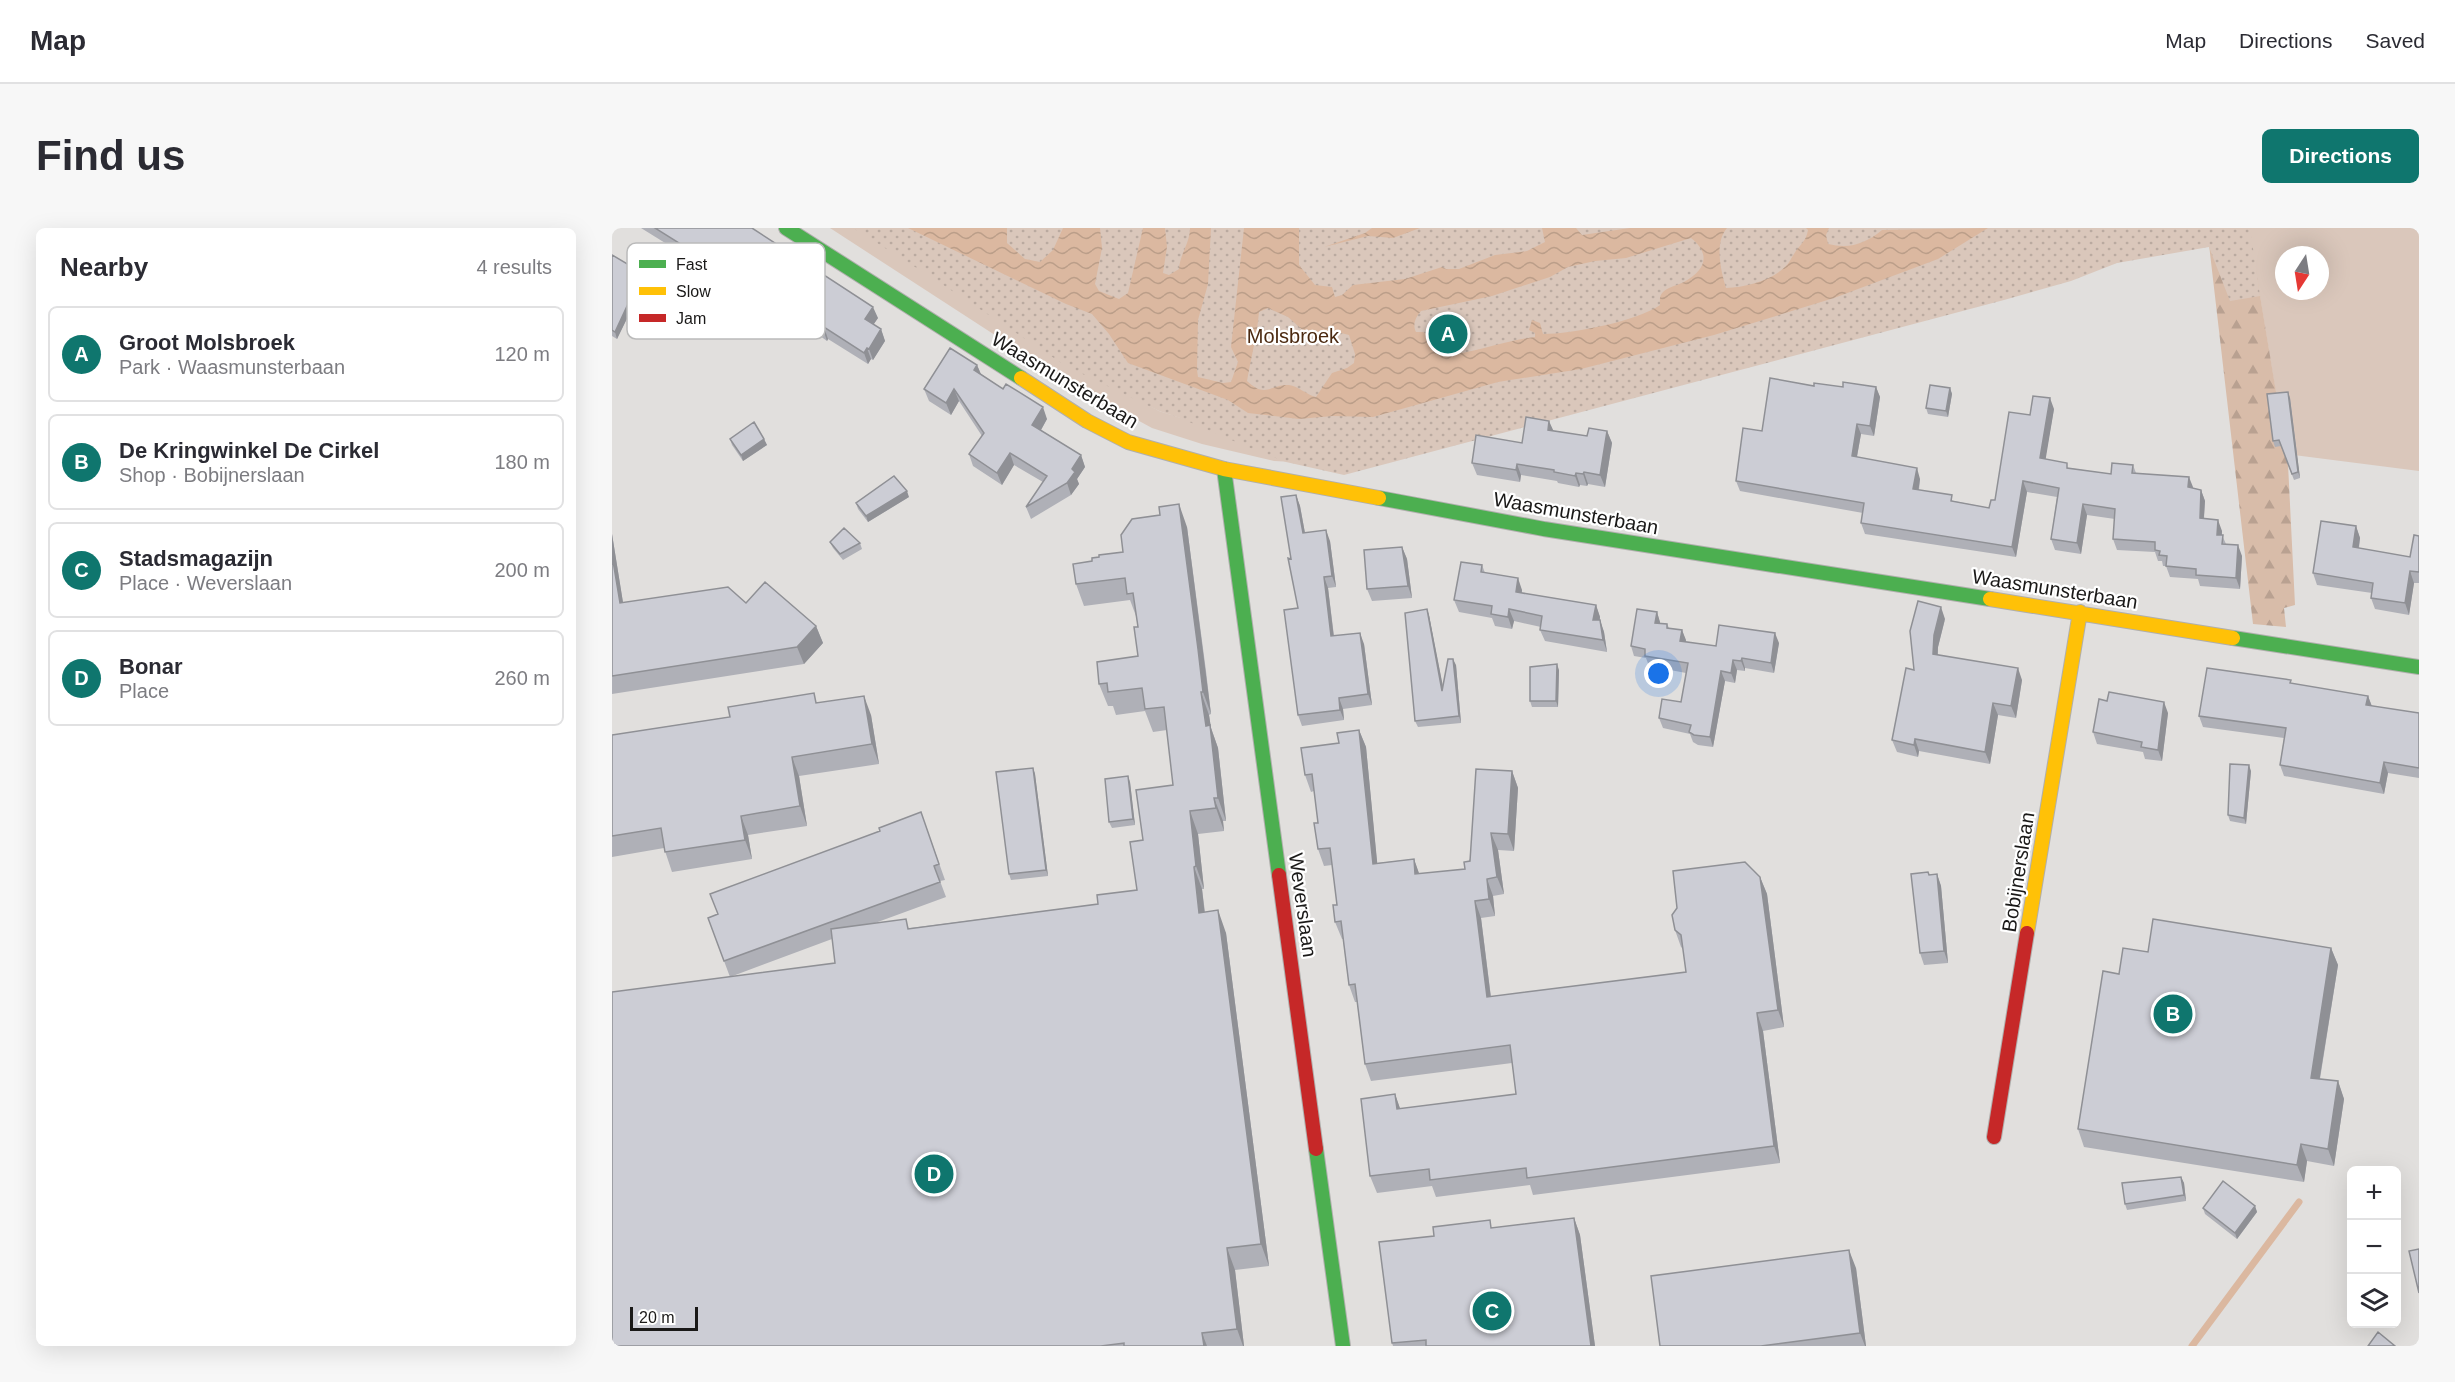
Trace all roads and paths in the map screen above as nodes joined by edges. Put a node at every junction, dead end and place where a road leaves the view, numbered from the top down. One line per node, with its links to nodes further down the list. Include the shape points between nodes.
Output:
1 (786, 228): 2 (street, Waasmunsterbaan)
2 (809, 243)
3 (825, 253): 4 (street, Waasmunsterbaan, via 1087,421 1128,442)
4 (1224, 469): 5 (street, Waasmunsterbaan, via 1544,529); 8 (street, Weverslaan)
5 (2080, 612): 6 (street, Waasmunsterbaan); 7 (street, Bobijnerslaan)
6 (2419, 667)
7 (1994, 1137)
8 (1343, 1346)

